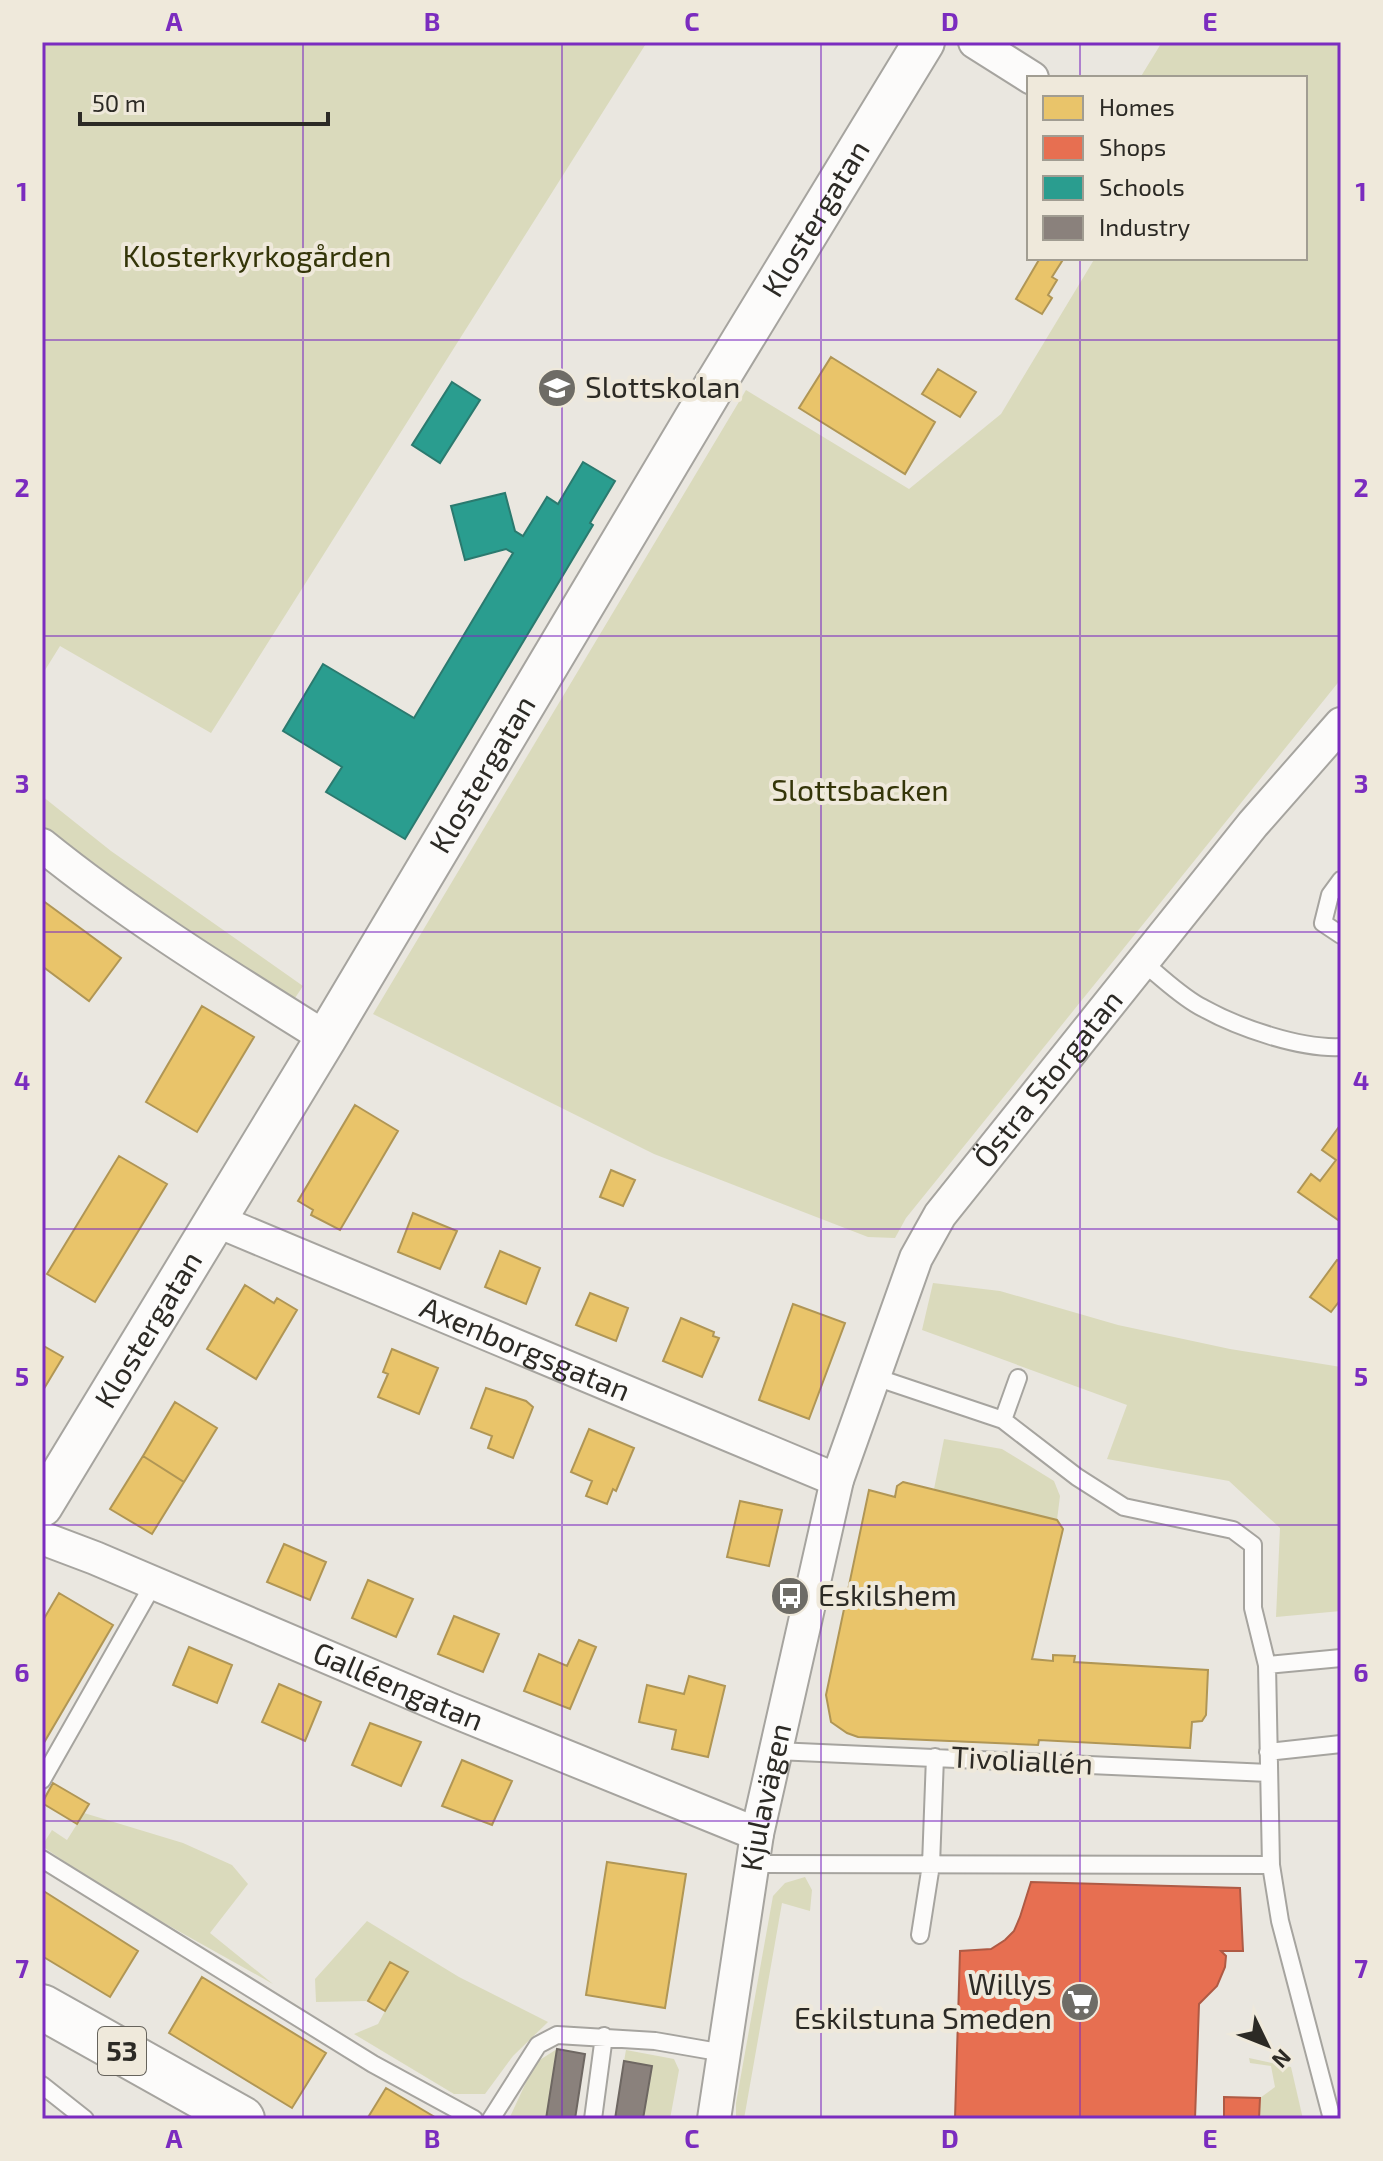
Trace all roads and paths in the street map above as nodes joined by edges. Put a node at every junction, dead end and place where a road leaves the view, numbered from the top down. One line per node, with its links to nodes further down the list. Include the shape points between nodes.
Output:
1 (924, 42): 9 (street, Klostergatan)
2 (975, 42): 3 (street)
3 (1029, 76)
4 (1341, 724): 8 (street, Östra Storgatan)
5 (42, 845): 9 (street, via 199,958)
6 (1341, 880): 7 (lane, via 1330,895 1323,923)
7 (1341, 935)
8 (1142, 962): 10 (lane, via 1201,1008 1264,1033 1323,1048); 12 (street, Östra Storgatan, via 940,1215 916,1258)
9 (326, 1038): 11 (street, Klostergatan)
10 (1341, 1047)
11 (215, 1220): 15 (street, Axenborgsgatan); 16 (street, Klostergatan)
12 (872, 1376): 14 (lane); 15 (street, Östra Storgatan)
13 (1018, 1378): 14 (lane)
14 (1003, 1420): 20 (lane, via 1124,1507 1233,1530 1253,1545 1253,1608)
15 (837, 1480): 22 (street, Kjulavägen)
16 (42, 1506)
17 (42, 1538): 18 (street, Galléengatan)
18 (154, 1583): 26 (lane); 27 (street, Galléengatan, via 449,1709)
19 (1341, 1658): 20 (lane)
20 (1267, 1665): 23 (lane)
21 (1341, 1744): 23 (lane)
22 (776, 1751): 24 (lane, Tivoliallén); 27 (street, Kjulavägen)
23 (1268, 1752): 25 (lane)
24 (935, 1757): 25 (lane, Tivoliallén); 29 (lane)
25 (1269, 1773): 30 (lane)
26 (42, 1780)
27 (755, 1849): 29 (lane); 34 (street, Kjulavägen)
28 (42, 1859): 39 (lane, via 373,2064)
29 (931, 1865): 30 (lane); 31 (lane)
30 (1271, 1865): 43 (lane, via 1280,1921)
31 (920, 1935)
32 (42, 2007): 36 (main road, 53)
33 (604, 2036): 34 (lane); 40 (lane, via 557,2035 538,2045); 41 (lane)
34 (724, 2053): 42 (street, Kjulavägen)
35 (42, 2085): 37 (lane)
36 (217, 2107): 38 (main road, 53)
37 (85, 2119)
38 (242, 2119)
39 (474, 2119)
40 (491, 2119)
41 (593, 2119)
42 (714, 2119)
43 (1332, 2119)

